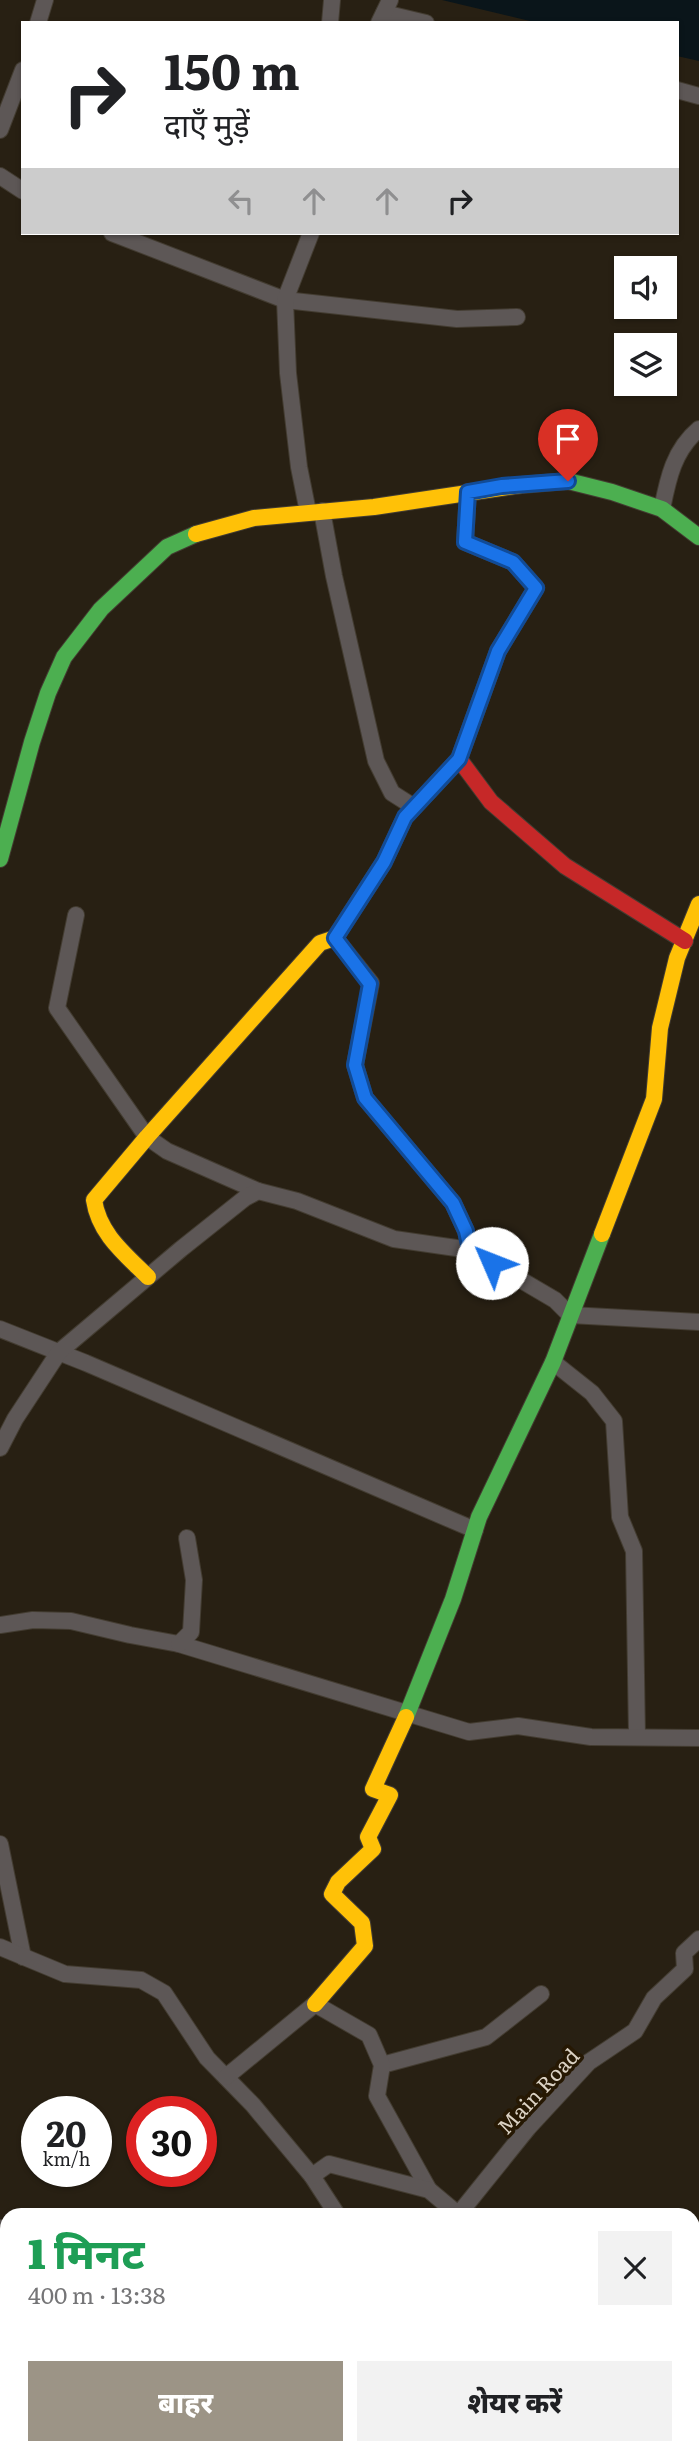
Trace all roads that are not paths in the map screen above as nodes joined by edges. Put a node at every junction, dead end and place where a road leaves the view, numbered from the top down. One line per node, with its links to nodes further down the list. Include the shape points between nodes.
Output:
1 (45, 0): 4 (street)
2 (332, 0): 5 (street)
3 (384, 12): 6 (street)
4 (39, 21)
5 (330, 21)
6 (418, 21)
7 (21, 75): 10 (street)
8 (679, 91): 9 (street)
9 (699, 96)
10 (0, 130)
11 (0, 176): 12 (street)
12 (21, 190)
13 (117, 235): 15 (street)
14 (310, 235): 15 (street)
15 (285, 300): 16 (street, via 457,319); 20 (street, via 299,467)
16 (517, 317)
17 (699, 429): 19 (street, via 681,447)
18 (468, 492): 19 (street, via 568,481); 20 (street); 22 (street, via 465,542 513,562 536,588 498,651)
19 (662, 509): 21 (street)
20 (315, 511): 23 (street, via 376,761 392,793); 24 (street, via 230,523 167,547 101,609 64,657 48,693)
21 (699, 537)
22 (459, 759): 23 (street); 28 (street, via 491,802 565,866)
23 (414, 807): 27 (street)
24 (0, 859)
25 (699, 904): 28 (street)
26 (76, 915): 29 (street, via 57,1008)
27 (335, 938): 29 (street, via 320,943); 31 (street, via 370,984 355,1065 365,1098 453,1203)
28 (685, 941): 33 (street, via 660,1028 654,1099)
29 (147, 1138): 30 (street); 32 (street, via 94,1200 102,1228)
30 (258, 1191): 31 (street, via 298,1201 394,1239); 32 (street)
31 (470, 1250): 33 (street, via 555,1300)
32 (148, 1277): 36 (street)
33 (570, 1315): 34 (street); 37 (street)
34 (699, 1322)
35 (0, 1329): 36 (street)
36 (59, 1352): 38 (street); 39 (street)
37 (553, 1362): 39 (street); 44 (street, via 592,1393 614,1421 620,1517 634,1551)
38 (0, 1448)
39 (475, 1530): 43 (street)
40 (187, 1538): 42 (street, via 194,1580 191,1632)
41 (0, 1625): 42 (street, via 71,1621)
42 (179, 1644): 43 (street)
43 (408, 1713): 44 (street, via 469,1732 518,1726 591,1737); 51 (street, via 373,1789 390,1796 368,1837 373,1849 338,1882 332,1895 362,1923 365,1946)
44 (637, 1737): 45 (street)
45 (699, 1738)
46 (0, 1844): 49 (street)
47 (699, 1939): 58 (street, Main Road, via 684,1953 685,1969 654,1998 635,2031 589,2062 528,2127)
48 (0, 1947): 49 (street)
49 (23, 1957): 53 (street, via 65,1974 141,1980 163,1993 207,2058)
50 (541, 1994): 52 (street, via 486,2037)
51 (315, 2004): 52 (street, via 369,2035); 53 (street)
52 (382, 2065): 55 (street, via 377,2096)
53 (226, 2077): 54 (street)
54 (312, 2176): 55 (street, via 329,2164); 56 (street)
55 (429, 2190): 57 (street)
56 (333, 2208)
57 (451, 2208)
58 (464, 2208)

